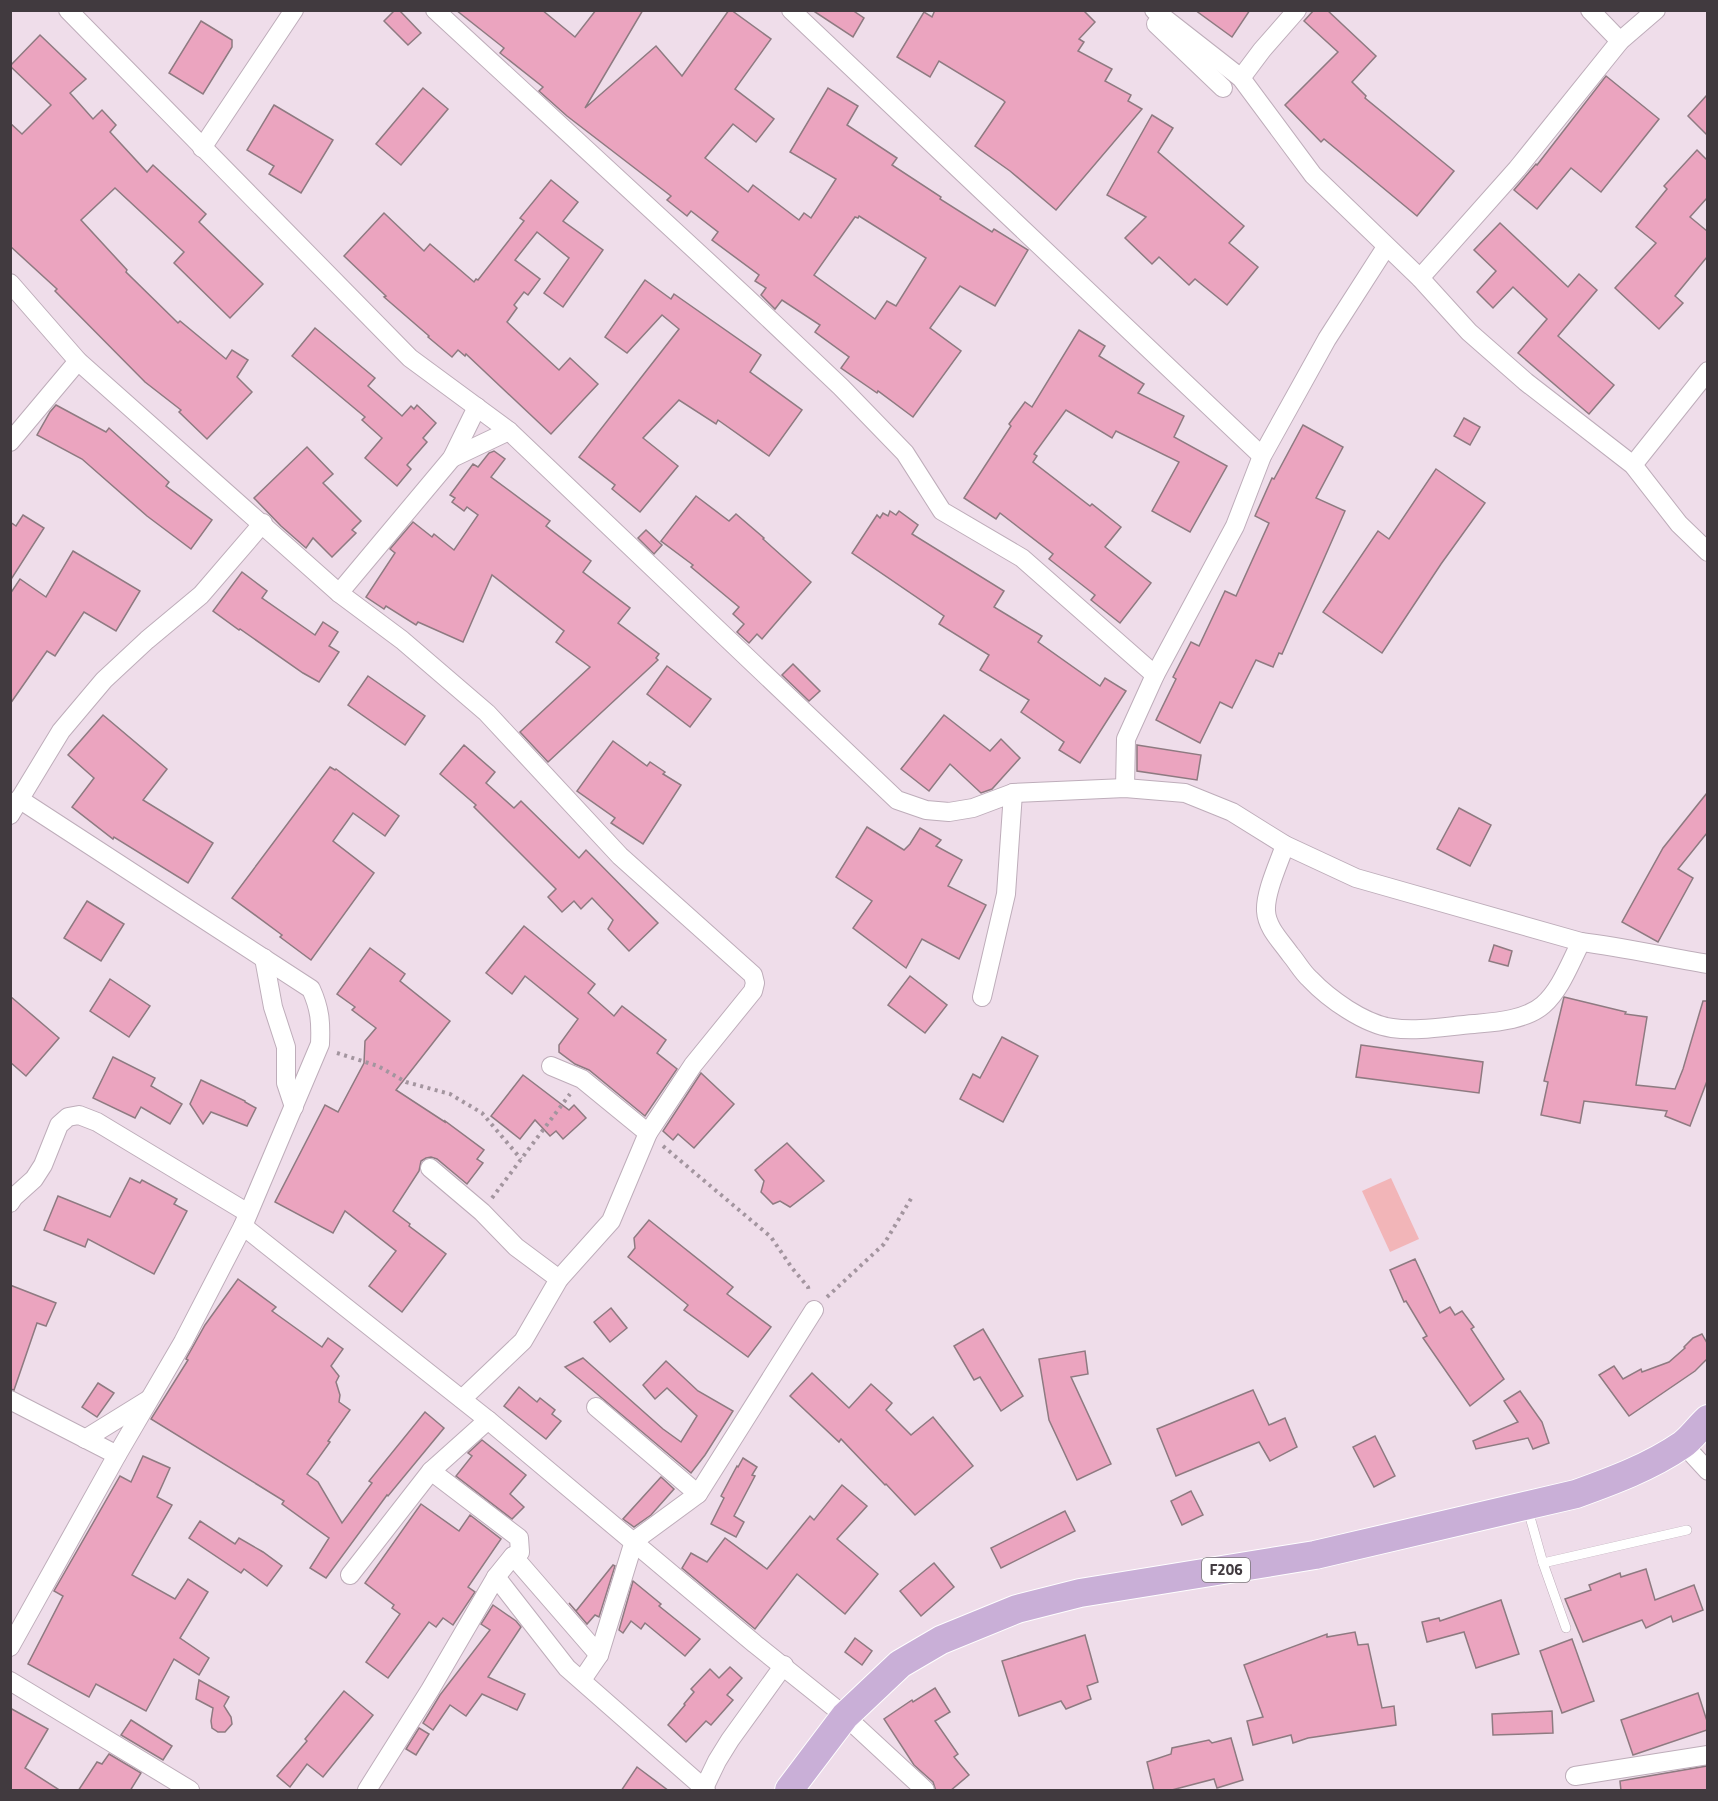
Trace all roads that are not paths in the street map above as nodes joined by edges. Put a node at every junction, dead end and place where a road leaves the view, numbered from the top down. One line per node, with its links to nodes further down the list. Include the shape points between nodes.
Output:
1 (68, 10): 13 (street)
2 (294, 10): 13 (street)
3 (435, 10): 28 (street, via 841,387 905,453 942,511 1022,558)
4 (791, 10): 22 (street)
5 (1142, 10): 12 (street)
6 (1154, 10): 11 (street)
7 (1298, 10): 11 (street)
8 (1590, 10): 10 (street)
9 (1656, 10): 10 (street)
10 (1620, 41): 15 (street, via 1517,169)
11 (1241, 78): 14 (street, via 1313,176)
12 (1223, 88)
13 (202, 148): 19 (street, via 410,358)
14 (1386, 247): 15 (street); 22 (street, via 1327,339)
15 (1420, 278): 24 (street, via 1469,332)
16 (10, 283): 17 (street)
17 (78, 361): 21 (street); 25 (street)
18 (1707, 371): 24 (street)
19 (477, 407): 20 (street); 23 (street)
20 (509, 430): 23 (street); 30 (street, via 897,800 926,810 949,812)
21 (10, 442)
22 (1262, 456): 28 (street, via 1235,526)
23 (452, 458): 27 (street)
24 (1633, 465): 26 (street, via 1679,524)
25 (263, 524): 27 (street); 31 (street, via 201,595 104,680 61,731)
26 (1707, 552)
27 (339, 593): 41 (street, via 402,640 487,713 620,856 753,975 753,991 693,1065)
28 (1155, 675): 29 (street, via 1126,739)
29 (1125, 788): 30 (street); 32 (street, via 1185,793 1232,812)
30 (1013, 793): 36 (street, via 1006,894)
31 (15, 807): 34 (street)
32 (1285, 845): 33 (street, via 1356,878); 33 (street, via 1266,911 1271,928 1309,979 1336,1002 1389,1028 1487,1023 1521,1016 1542,1006 1556,990)
33 (1581, 942): 35 (street)
34 (264, 958): 37 (street, via 273,1007); 39 (street, via 311,989 318,1005 320,1044)
35 (1707, 964)
36 (982, 997)
37 (286, 1047): 39 (street); 40 (street, via 286,1083)
38 (551, 1066): 41 (street, via 582,1079)
39 (308, 1075): 40 (street)
40 (294, 1107): 44 (street)
41 (648, 1133): 45 (street, via 611,1221)
42 (430, 1168): 45 (street, via 516,1247)
43 (10, 1203): 44 (street, via 43,1166 59,1125 68,1117 79,1115 97,1122)
44 (246, 1219): 47 (street); 48 (street)
45 (559, 1279): 48 (street, via 523,1341)
46 (813, 1310): 58 (street)
47 (150, 1399): 53 (street); 55 (street)
48 (462, 1399): 52 (street)
49 (10, 1400): 53 (street)
50 (596, 1407): 58 (street)
51 (1707, 1419): 54 (main road, F206)
52 (488, 1420): 56 (street); 61 (street)
53 (85, 1439): 55 (street)
54 (1683, 1444): 57 (street); 59 (main road, F206, via 1651,1463 1595,1487)
55 (117, 1455): 67 (street)
56 (430, 1471): 62 (street, via 519,1538 520,1552); 64 (street)
57 (1707, 1471)
58 (698, 1494): 61 (street)
59 (1526, 1505): 63 (lane); 72 (main road, F206, via 1316,1555 1080,1593 1017,1609 941,1640 900,1664)
60 (1687, 1530): 63 (lane)
61 (634, 1541): 68 (street); 69 (street)
62 (513, 1556): 65 (street); 68 (street)
63 (1543, 1563): 66 (lane)
64 (350, 1575)
65 (496, 1577): 70 (street, via 567,1668); 77 (street)
66 (1566, 1628)
67 (10, 1647)
68 (599, 1655): 70 (street)
69 (784, 1665): 72 (street); 75 (street, via 730,1740)
70 (582, 1680): 75 (street)
71 (10, 1681): 76 (street)
72 (845, 1716): 78 (main road, F206); 79 (street)
73 (1707, 1755): 74 (street)
74 (1575, 1776)
75 (705, 1789)
76 (190, 1791)
77 (367, 1791)
78 (789, 1791)
79 (926, 1791)

